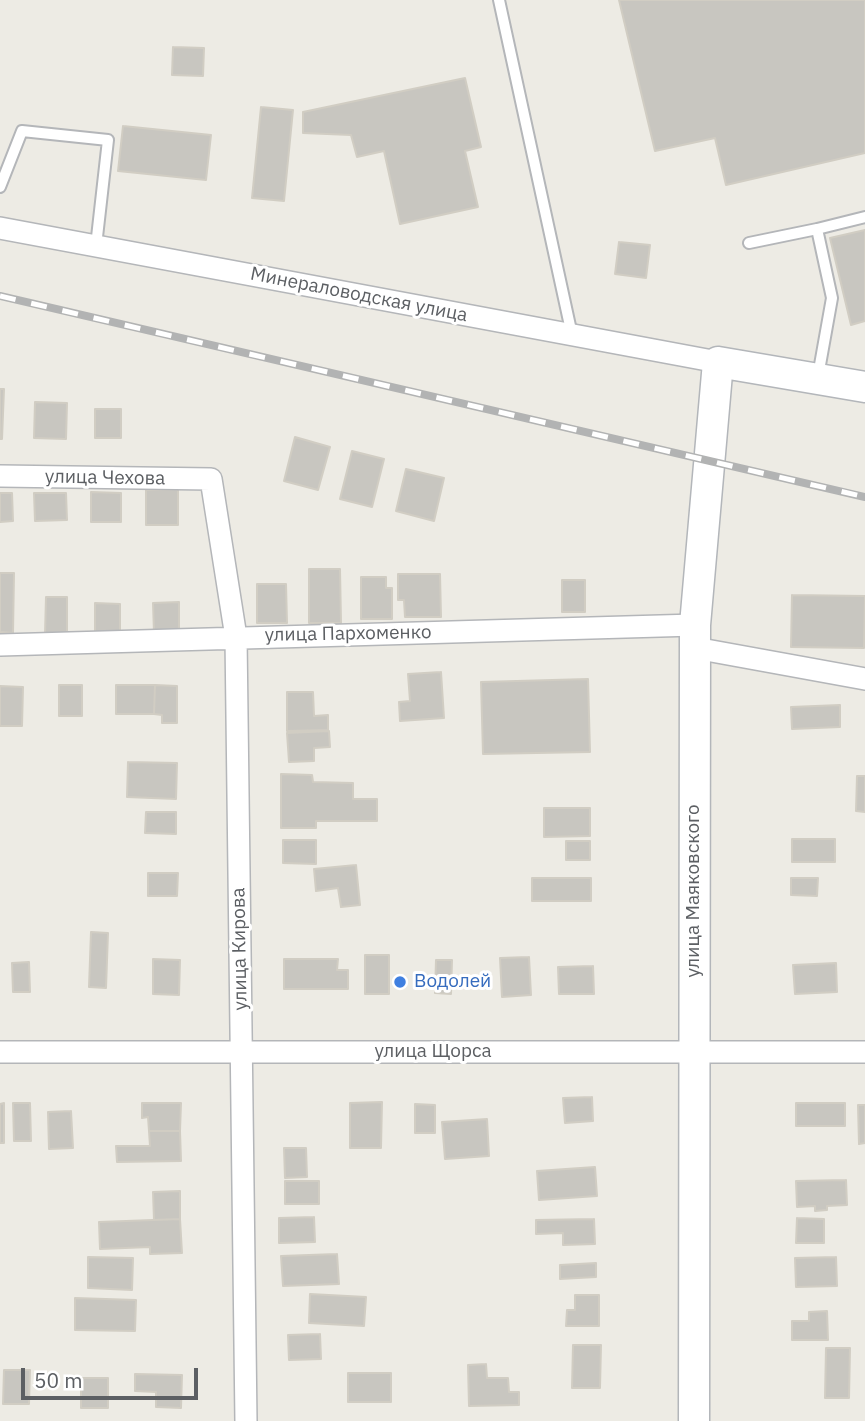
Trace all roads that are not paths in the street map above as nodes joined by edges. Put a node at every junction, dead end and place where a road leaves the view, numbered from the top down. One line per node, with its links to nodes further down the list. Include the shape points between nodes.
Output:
1 (499, 0): 8 (lane)
2 (0, 187): 7 (lane, via 22,131 108,140)
3 (865, 217): 5 (lane)
4 (0, 228): 7 (street, Минераловодская улица)
5 (817, 229): 6 (lane); 10 (lane, via 832,298)
6 (749, 243)
7 (96, 246): 8 (street, Минераловодская улица)
8 (572, 335): 9 (street, Минераловодская улица)
9 (718, 362): 10 (street); 15 (street, улица Маяковского)
10 (817, 379): 11 (street)
11 (865, 387)
12 (0, 476): 13 (street, улица Чехова)
13 (211, 480): 14 (street, улица Кирова)
14 (236, 637): 15 (street, улица Пархоменко); 16 (street, улица Пархоменко); 20 (street, улица Кирова)
15 (695, 637): 17 (street, улица Пархоменко); 18 (street, улица Маяковского)
16 (0, 645)
17 (865, 679)
18 (693, 1051): 20 (street, улица Щорса); 21 (street, улица Щорса); 23 (street, улица Маяковского)
19 (0, 1052): 20 (street, улица Щорса)
20 (241, 1052): 22 (street, улица Кирова)
21 (865, 1052)
22 (246, 1421)
23 (694, 1421)

